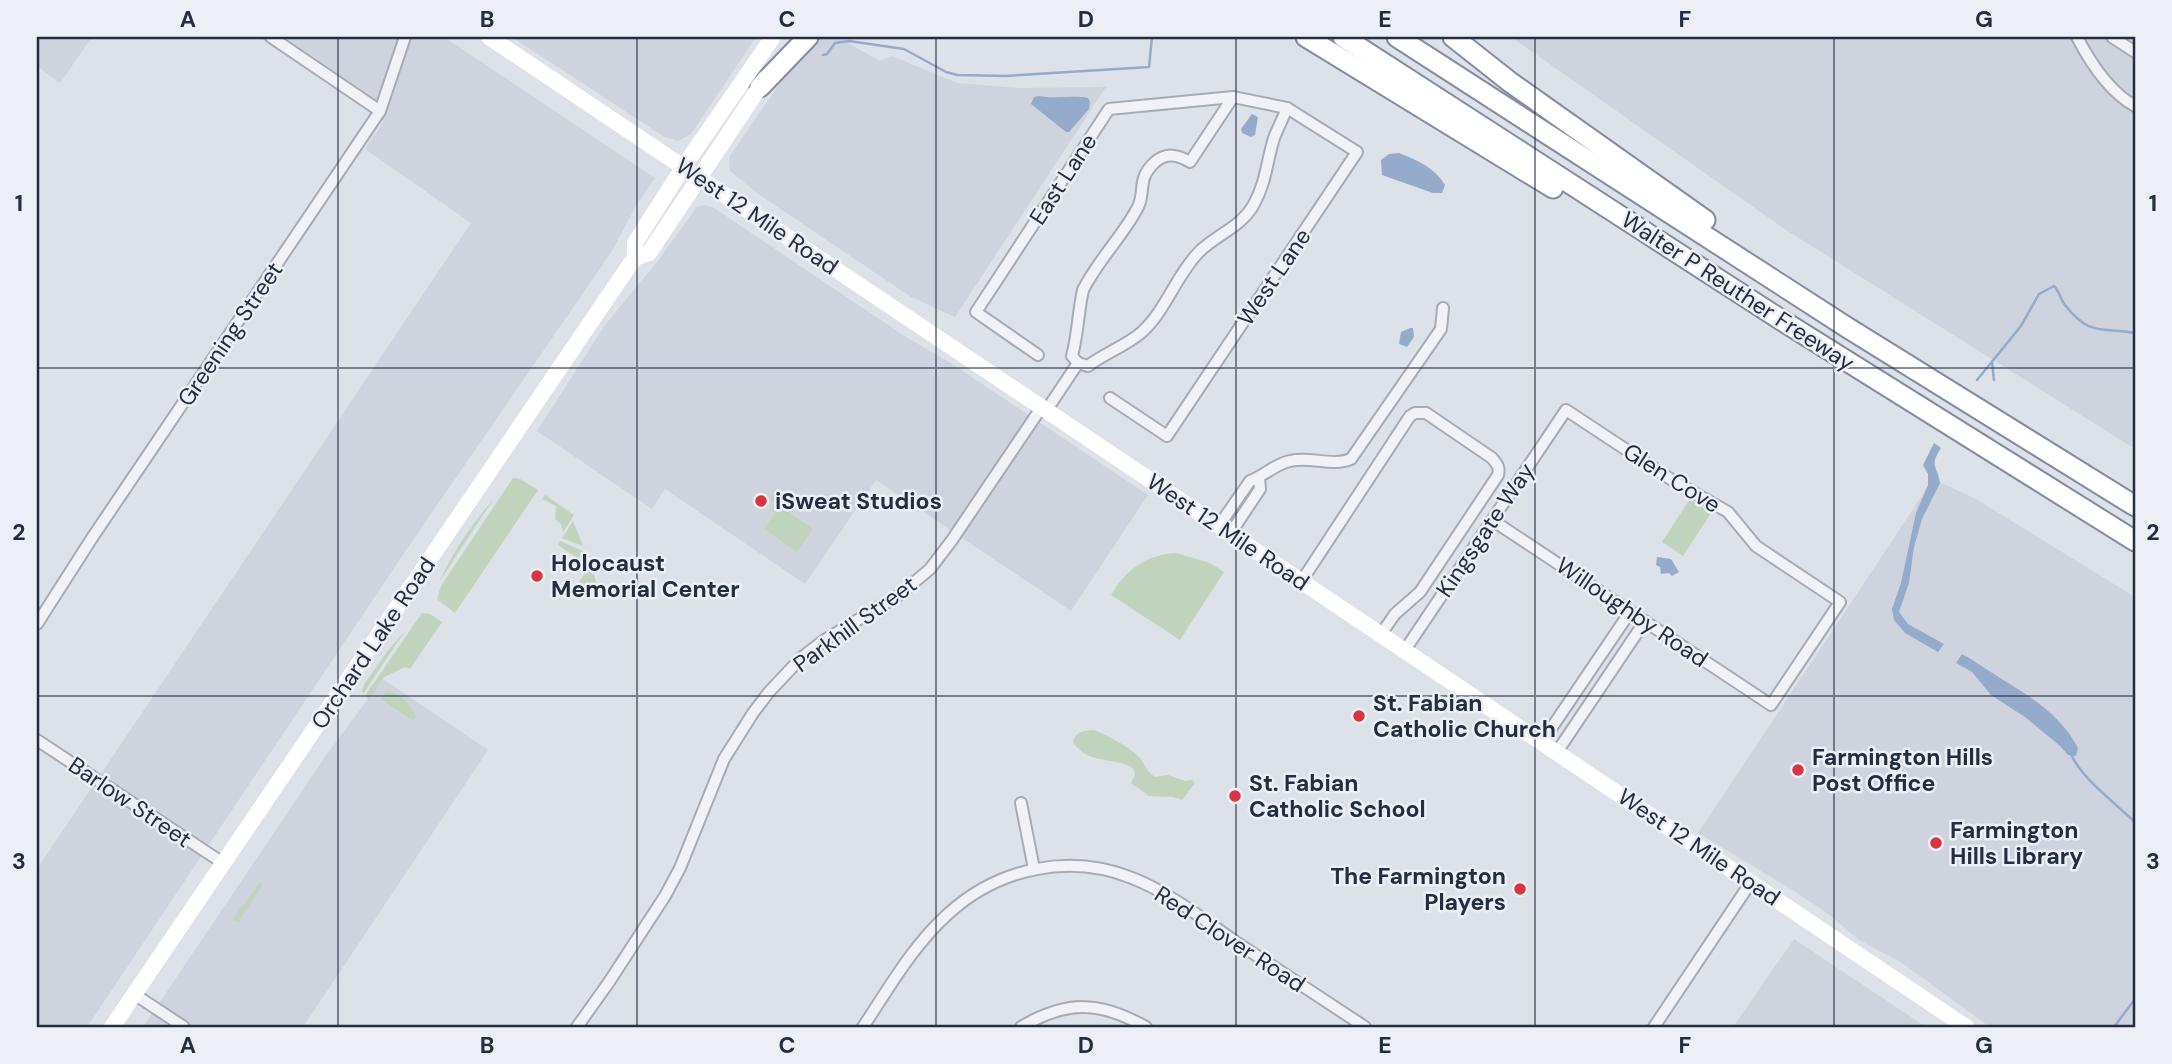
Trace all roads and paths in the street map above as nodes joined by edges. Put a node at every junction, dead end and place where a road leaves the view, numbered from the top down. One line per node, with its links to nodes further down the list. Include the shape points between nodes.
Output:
1 (271, 37): 19 (street)
2 (405, 37): 19 (street, Greening Street)
3 (489, 37): 20 (main road, West 12 Mile Road)
4 (773, 37): 20 (main road, Orchard Lake Road)
5 (795, 37): 14 (main road, Orchard Lake Road)
6 (807, 37): 14 (highway)
7 (1306, 37): 25 (highway, via 1618,229)
8 (1343, 37): 25 (highway, Walter P Reuther Freeway)
9 (1397, 37): 23 (highway, Walter P Reuther Freeway)
10 (1453, 37): 23 (highway, via 1725,234)
11 (2077, 37): 17 (street, via 2097,71)
12 (2112, 37): 13 (street)
13 (2135, 52)
14 (760, 87): 21 (main road, Orchard Lake Road)
15 (1233, 97): 16 (street, East Lane); 26 (street, East Lane, via 1109,109 976,312); 27 (street, via 1190,162 1178,155 1165,156 1147,171 1140,186 1140,204 1083,290 1072,356)
16 (1259, 102): 18 (street, West Lane)
17 (2135, 106)
18 (1287, 108): 27 (street, via 1264,184 1248,214 1197,253 1142,331 1088,366); 28 (street, West Lane, via 1357,152 1167,436)
19 (380, 111): 38 (street, Greening Street)
20 (684, 166): 21 (main road, West 12 Mile Road); 22 (main road, Orchard Lake Road, via 635,243)
21 (700, 177): 22 (main road, Orchard Lake Road, via 649,253); 29 (main road, West 12 Mile Road)
22 (635, 258): 46 (main road, Orchard Lake Road)
23 (1789, 290): 31 (highway, Walter P Reuther Freeway)
24 (1443, 308): 33 (street, via 1441,329 1351,459 1282,463 1250,481)
25 (1786, 323): 34 (highway, Walter P Reuther Freeway)
26 (1038, 355)
27 (1078, 363): 29 (street, Parkhill Street)
28 (1110, 398)
29 (1043, 409): 33 (main road, West 12 Mile Road); 52 (street, Parkhill Street, via 930,569 802,658 752,713 718,771 665,896)
30 (1566, 410): 32 (street, Kingsgate Way); 41 (street, Glen Cove, via 1728,512 1756,546 1840,602)
31 (2135, 506)
32 (1492, 520): 36 (street, Willoughby Road); 40 (street, Kingsgate Way)
33 (1224, 530): 35 (main road, West 12 Mile Road)
34 (2135, 541)
35 (1301, 582): 39 (main road, West 12 Mile Road); 39 (street, via 1410,416 1426,413 1492,458 1498,464 1498,475 1420,592)
36 (1630, 612): 37 (street, Willoughby Road); 43 (street)
37 (1645, 621): 41 (street, Willoughby Road); 44 (street)
38 (37, 624)
39 (1381, 634): 40 (main road, West 12 Mile Road)
40 (1405, 650): 43 (main road, West 12 Mile Road)
41 (1771, 705)
42 (37, 740): 46 (street, Barlow Street)
43 (1542, 742): 44 (main road, West 12 Mile Road)
44 (1557, 752): 48 (main road, West 12 Mile Road)
45 (1021, 803): 47 (street)
46 (223, 863): 49 (main road, Orchard Lake Road)
47 (1034, 869): 53 (street, Red Clover Road, via 995,881 949,912 912,953); 56 (street, Red Clover Road, via 1086,867 1132,878)
48 (1751, 882): 57 (street); 58 (main road, West 12 Mile Road)
49 (134, 994): 50 (main road, Orchard Lake Road); 51 (street)
50 (112, 1027)
51 (184, 1027)
52 (577, 1027)
53 (863, 1027)
54 (1021, 1027): 55 (street, via 1079,1006 1116,1011)
55 (1146, 1027)
56 (1365, 1027)
57 (1654, 1027)
58 (1966, 1027)

